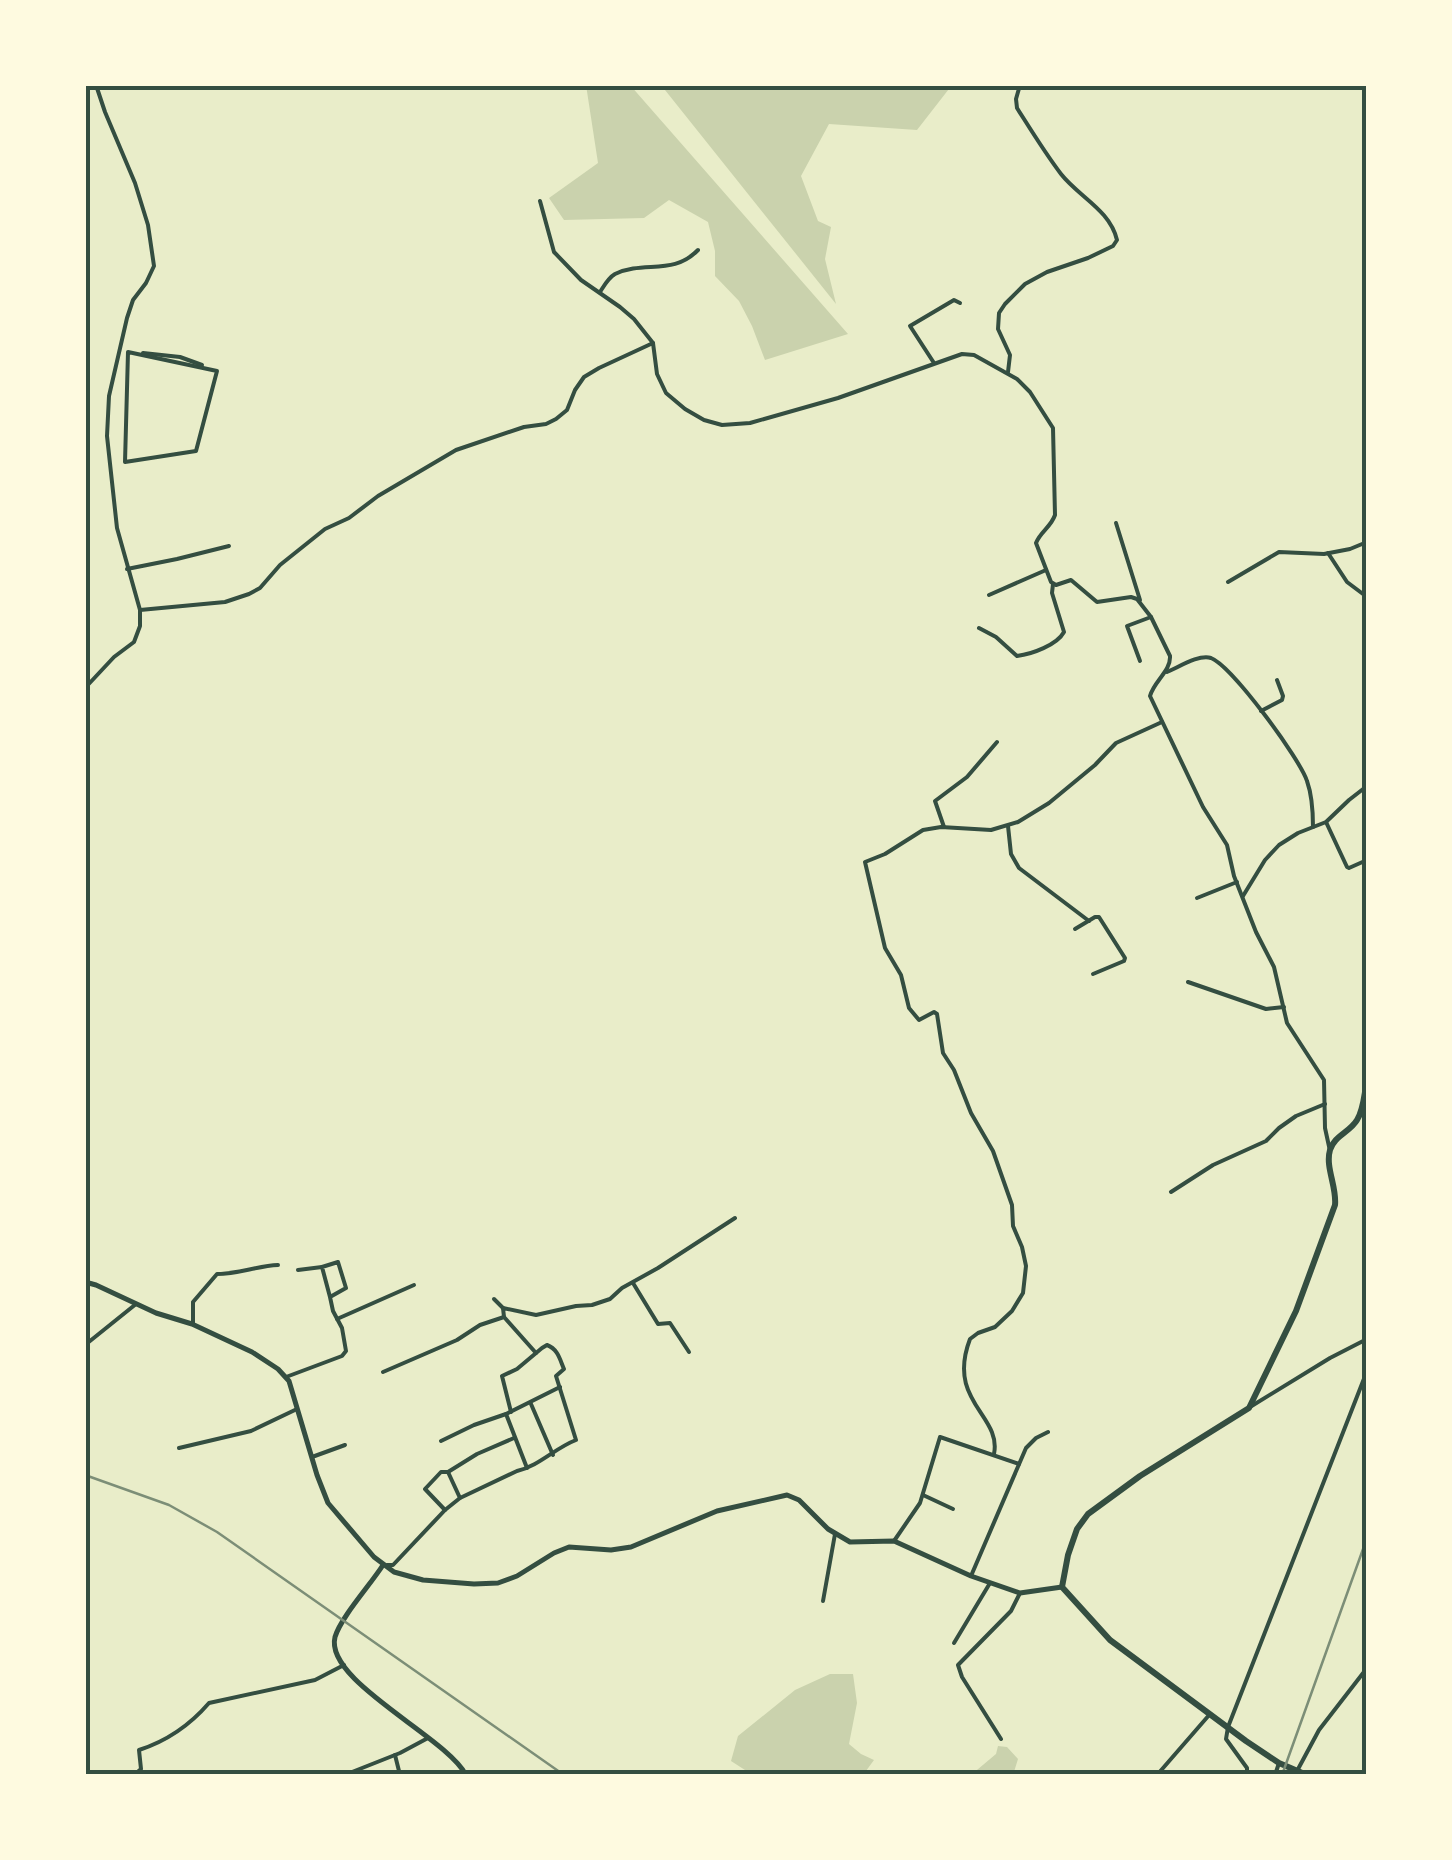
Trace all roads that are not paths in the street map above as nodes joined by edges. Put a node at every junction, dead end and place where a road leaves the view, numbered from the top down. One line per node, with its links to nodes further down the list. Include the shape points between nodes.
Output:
1 (96, 85): 8 (street, via 140,197 154,266 133,300)
2 (1020, 85): 11 (street, via 1016,108 1060,172 1103,213 1117,240 1025,284 1005,304 998,328 1010,355)
3 (540, 201): 5 (street, via 554,252)
4 (698, 250): 5 (street, via 677,264 617,273)
5 (600, 292): 7 (street)
6 (960, 303): 10 (street, via 954,300 910,327)
7 (652, 343): 10 (street, via 666,393 722,426 838,398); 23 (street, via 584,377 556,420 456,450 325,529 249,594)
8 (119, 351): 9 (street); 16 (street, via 108,436 116,528)
9 (128, 352): 9 (street, via 180,357 217,371 196,451 125,462)
10 (934, 362): 11 (street, via 969,354)
11 (1008, 372): 17 (street, via 1053,428 1055,515 1036,544)
12 (1116, 523): 22 (street)
13 (1367, 542): 15 (street)
14 (228, 546): 16 (street)
15 (1328, 553): 18 (street, via 1279,552); 21 (street, via 1347,582)
16 (127, 569): 23 (street)
17 (1046, 570): 19 (street); 20 (street)
18 (1228, 582)
19 (1053, 584): 22 (street, via 1071,580 1098,602); 25 (street, via 1064,632 1058,640 1017,656)
20 (990, 594)
21 (1367, 596)
22 (1140, 601): 24 (street)
23 (140, 610): 29 (street, via 134,642)
24 (1150, 617): 26 (street, via 1127,626); 27 (street, via 1170,656)
25 (979, 628)
26 (1140, 662)
27 (1164, 673): 30 (street, via 1213,659); 31 (street, via 1150,694)
28 (1278, 680): 30 (street, via 1282,700)
29 (85, 688)
30 (1261, 711): 37 (street, via 1306,778)
31 (1162, 722): 35 (street, via 1116,744 1048,803); 39 (street, via 1227,845)
32 (997, 742): 36 (street, via 936,800)
33 (1367, 786): 34 (street)
34 (1326, 822): 37 (street); 38 (street, via 1347,867)
35 (1008, 826): 36 (street); 42 (street, via 1019,868)
36 (944, 827): 83 (street, via 918,832 865,862 885,948 907,1004 919,1020 937,1014 943,1053 993,1152 1022,1246 1024,1293 1000,1322 970,1339 964,1364 966,1390 995,1438)
37 (1313, 827): 40 (street, via 1271,852)
38 (1367, 860)
39 (1237, 882): 40 (street); 41 (street)
40 (1242, 897): 46 (street)
41 (1197, 898)
42 (1089, 920): 43 (street); 44 (street, via 1099,917 1126,960)
43 (1076, 929)
44 (1093, 974)
45 (1188, 982): 46 (street, via 1266,1009)
46 (1284, 1006): 48 (street, via 1287,1023 1324,1080)
47 (1367, 1081): 49 (main road, via 1357,1122)
48 (1325, 1104): 49 (street); 50 (street)
49 (1330, 1151): 74 (main road, via 1334,1213)
50 (1170, 1192)
51 (735, 1218): 56 (street)
52 (278, 1265): 64 (street, via 217,1274 193,1302)
53 (322, 1267): 54 (street); 58 (street); 58 (street, via 338,1262 346,1288)
54 (298, 1270)
55 (85, 1282): 60 (main road)
56 (633, 1283): 61 (street, via 610,1299 536,1316); 68 (street, via 658,1324 670,1322)
57 (414, 1285): 63 (street)
58 (330, 1297): 63 (street)
59 (494, 1299): 61 (street)
60 (136, 1304): 64 (main road); 66 (street)
61 (503, 1308): 62 (street)
62 (504, 1316): 67 (street); 70 (street)
63 (337, 1319): 71 (street, via 346,1352)
64 (192, 1324): 71 (main road, via 252,1352)
65 (1367, 1339): 74 (street)
66 (85, 1345)
67 (536, 1352): 72 (street, via 547,1346 558,1355 564,1369 556,1376); 76 (street, via 502,1376)
68 (689, 1352)
69 (1367, 1371): 104 (street)
70 (383, 1372)
71 (286, 1377): 75 (main road)
72 (560, 1388): 73 (street); 82 (street, via 576,1440)
73 (530, 1402): 76 (street); 82 (street)
74 (1249, 1408): 97 (main road, via 1088,1514 1077,1529)
75 (297, 1409): 81 (street, via 251,1431); 84 (main road)
76 (509, 1413): 78 (street); 79 (street)
77 (1048, 1432): 85 (street, via 1031,1442)
78 (514, 1438): 86 (street); 87 (street)
79 (441, 1441)
80 (346, 1445): 84 (street)
81 (178, 1448)
82 (553, 1454): 86 (street)
83 (994, 1454): 85 (street); 88 (street, via 940,1437)
84 (312, 1457): 94 (main road, via 328,1503)
85 (1019, 1464): 95 (street)
86 (526, 1468): 89 (street)
87 (448, 1472): 89 (street); 91 (street, via 426,1490)
88 (923, 1494): 90 (street); 93 (street)
89 (460, 1498): 91 (street)
90 (953, 1509)
91 (445, 1510): 94 (street, via 393,1565)
92 (835, 1534): 93 (main road, via 857,1544); 94 (main road, via 787,1494 696,1518 631,1547 569,1547 498,1583 423,1580); 99 (street)
93 (894, 1541): 95 (main road)
94 (382, 1565): 101 (main road, via 337,1634)
95 (971, 1576): 96 (main road)
96 (990, 1583): 98 (main road); 100 (street)
97 (1062, 1587): 98 (main road); 103 (main road, via 1110,1640)
98 (1020, 1593): 106 (street, via 958,1666)
99 (823, 1601)
100 (954, 1644)
101 (344, 1664): 105 (main road); 111 (street, via 321,1679 209,1703 170,1737 138,1750 141,1769)
102 (1367, 1668): 109 (street)
103 (1210, 1714): 104 (main road); 114 (street)
104 (1228, 1727): 108 (main road); 115 (street, via 1226,1739)
105 (428, 1738): 107 (street); 113 (main road)
106 (1001, 1738)
107 (395, 1755): 110 (street); 112 (street)
108 (1279, 1762): 109 (main road); 116 (street)
109 (1297, 1771): 117 (main road)
110 (352, 1772)
111 (134, 1775)
112 (400, 1775)
113 (466, 1775)
114 (1158, 1775)
115 (1247, 1775)
116 (1275, 1775)
117 (1307, 1775)

